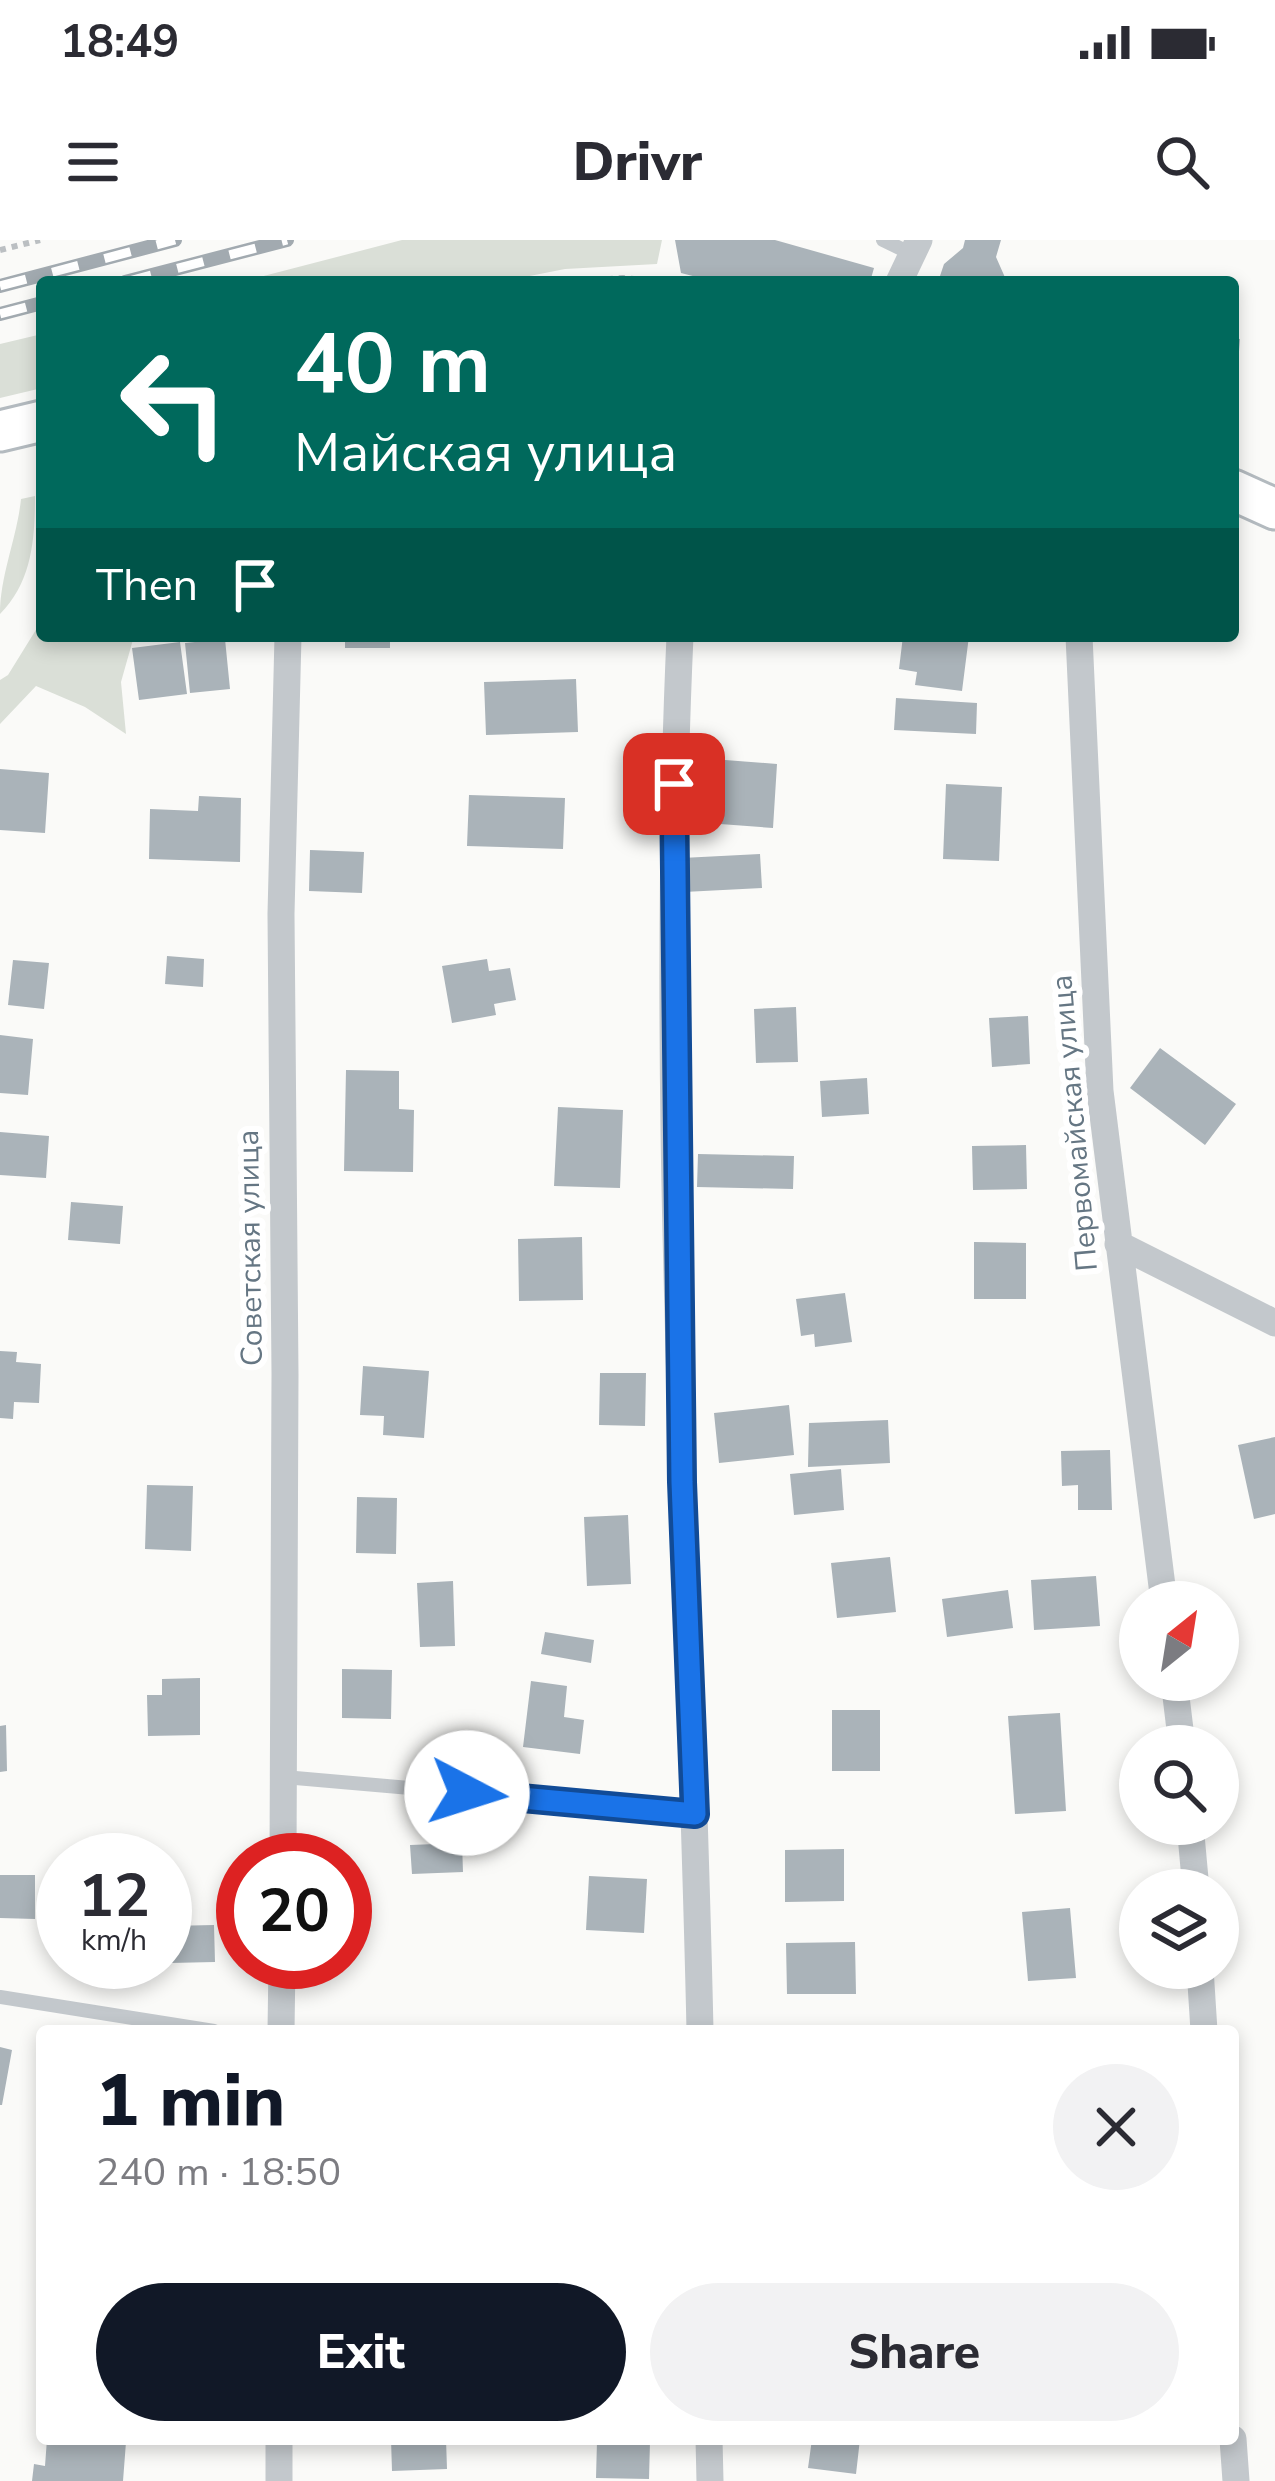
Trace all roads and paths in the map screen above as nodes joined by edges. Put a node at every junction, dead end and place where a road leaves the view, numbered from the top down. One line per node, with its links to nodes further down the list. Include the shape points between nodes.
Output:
1 (40, 240): 4 (path)
2 (883, 240): 3 (lane)
3 (915, 247): 5 (street)
4 (0, 250)
5 (902, 276)
6 (36, 422): 7 (street)
7 (0, 431)
8 (1239, 493): 9 (street)
9 (1275, 509)
10 (288, 642): 16 (street, Советская улица)
11 (680, 642): 17 (street, via 673,915)
12 (1079, 642): 13 (street, Первомайская улица, via 1094,1012)
13 (1118, 1244): 14 (street); 15 (street, Первомайская улица)
14 (1275, 1323)
15 (1161, 1581)
16 (284, 1777): 17 (lane); 18 (street, Советская улица)
17 (695, 1814): 24 (street)
18 (283, 1833)
19 (282, 1989): 23 (street)
20 (1201, 1989): 25 (street)
21 (0, 1996): 22 (lane)
22 (177, 2025)
23 (281, 2025)
24 (700, 2025)
25 (1204, 2025)
26 (279, 2445): 29 (street)
27 (709, 2445): 30 (street)
28 (1233, 2445): 31 (street)
29 (278, 2481)
30 (710, 2481)
31 (1236, 2481)

